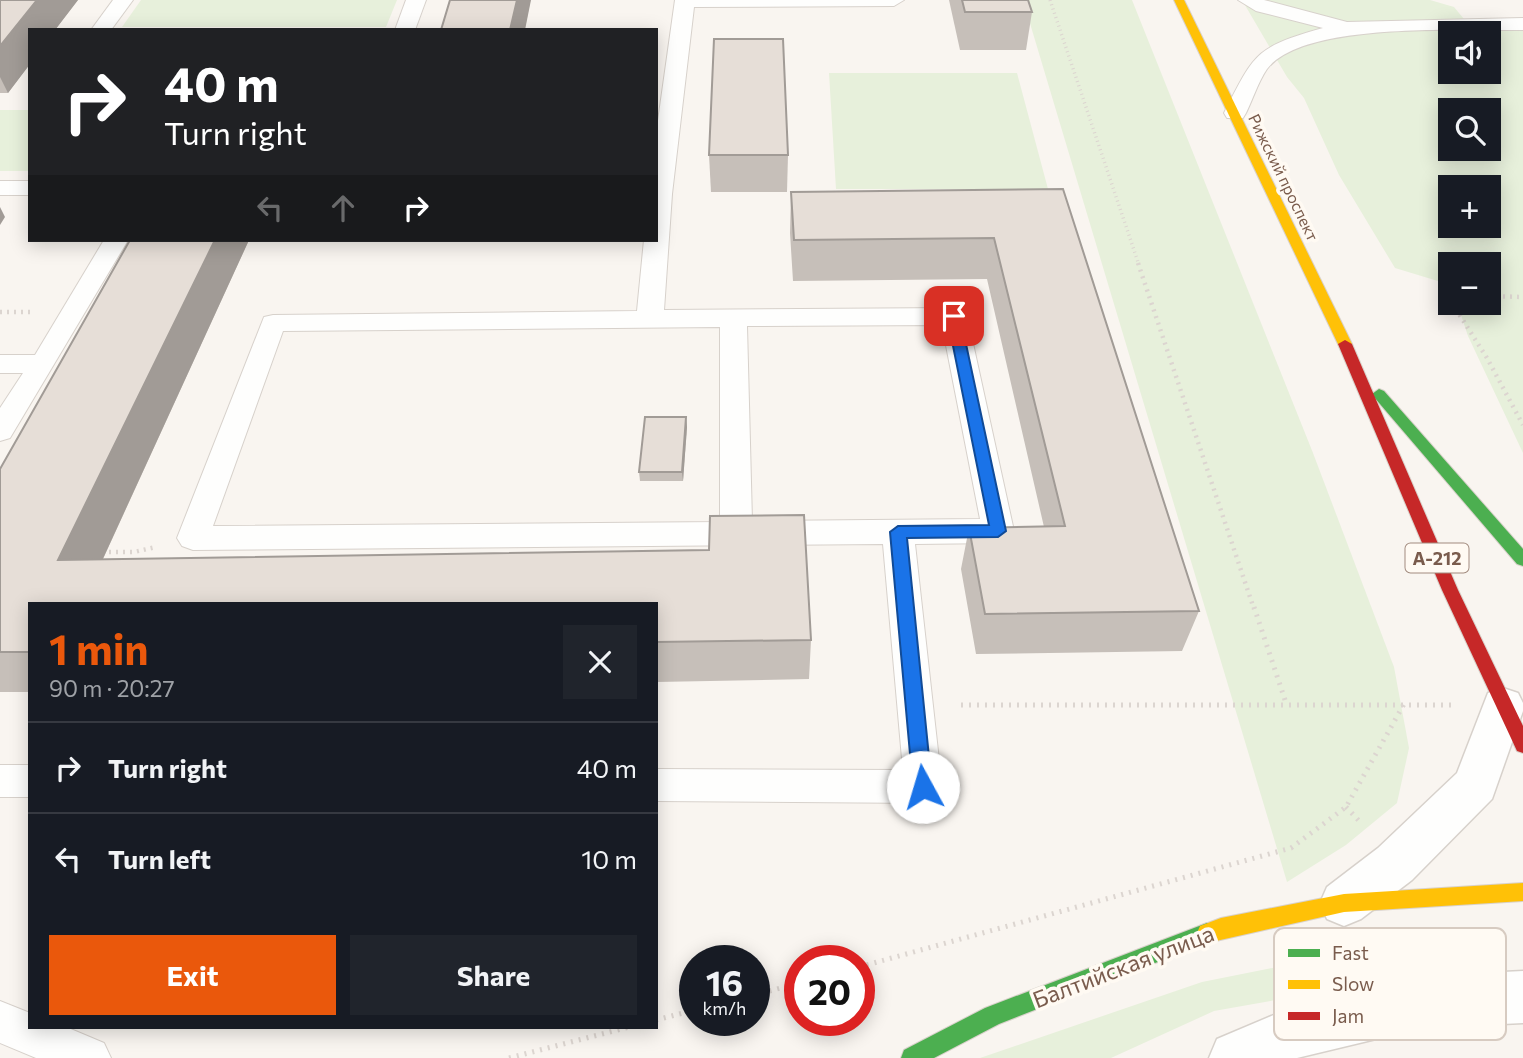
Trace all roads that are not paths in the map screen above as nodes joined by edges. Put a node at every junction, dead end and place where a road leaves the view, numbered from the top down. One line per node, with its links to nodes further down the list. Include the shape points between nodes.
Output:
1 (123, 0): 8 (lane)
2 (416, 0): 9 (lane)
3 (685, 0): 4 (lane); 14 (lane)
4 (894, 0)
5 (1179, 0): 11 (main road, Рижский проспект / А-212)
6 (1248, 0): 10 (lane)
7 (1523, 24): 10 (lane)
8 (103, 28)
9 (406, 28)
10 (1348, 28): 11 (lane, via 1285,45 1259,65)
11 (1235, 114): 21 (main road, Рижский проспект / А-212)
12 (0, 188): 13 (lane)
13 (28, 188)
14 (658, 194)
15 (115, 242): 20 (lane)
16 (655, 242): 18 (lane)
17 (733, 318): 18 (lane); 23 (lane, via 954,316 998,531); 24 (lane)
18 (650, 319): 24 (lane, via 273,323 193,538)
19 (0, 364): 20 (lane)
20 (43, 364): 22 (lane)
21 (1357, 369): 25 (main road, Рижский проспект / А-212); 26 (main road, Рижский проспект / А-212, via 1450,590)
22 (0, 431)
23 (898, 532): 24 (lane); 29 (lane, via 923,787)
24 (736, 533)
25 (1523, 560)
26 (1513, 725): 31 (street, Балтийская улица, via 1476,785 1395,864)
27 (0, 781): 28 (lane)
28 (28, 781)
29 (658, 785)
30 (1523, 892): 31 (main road, Балтийская улица)
31 (1344, 903): 35 (main road, Балтийская улица, via 1221,928 993,1016)
32 (0, 1022): 34 (lane)
33 (1277, 1040): 36 (street)
34 (89, 1058)
35 (912, 1058)
36 (1236, 1058)

